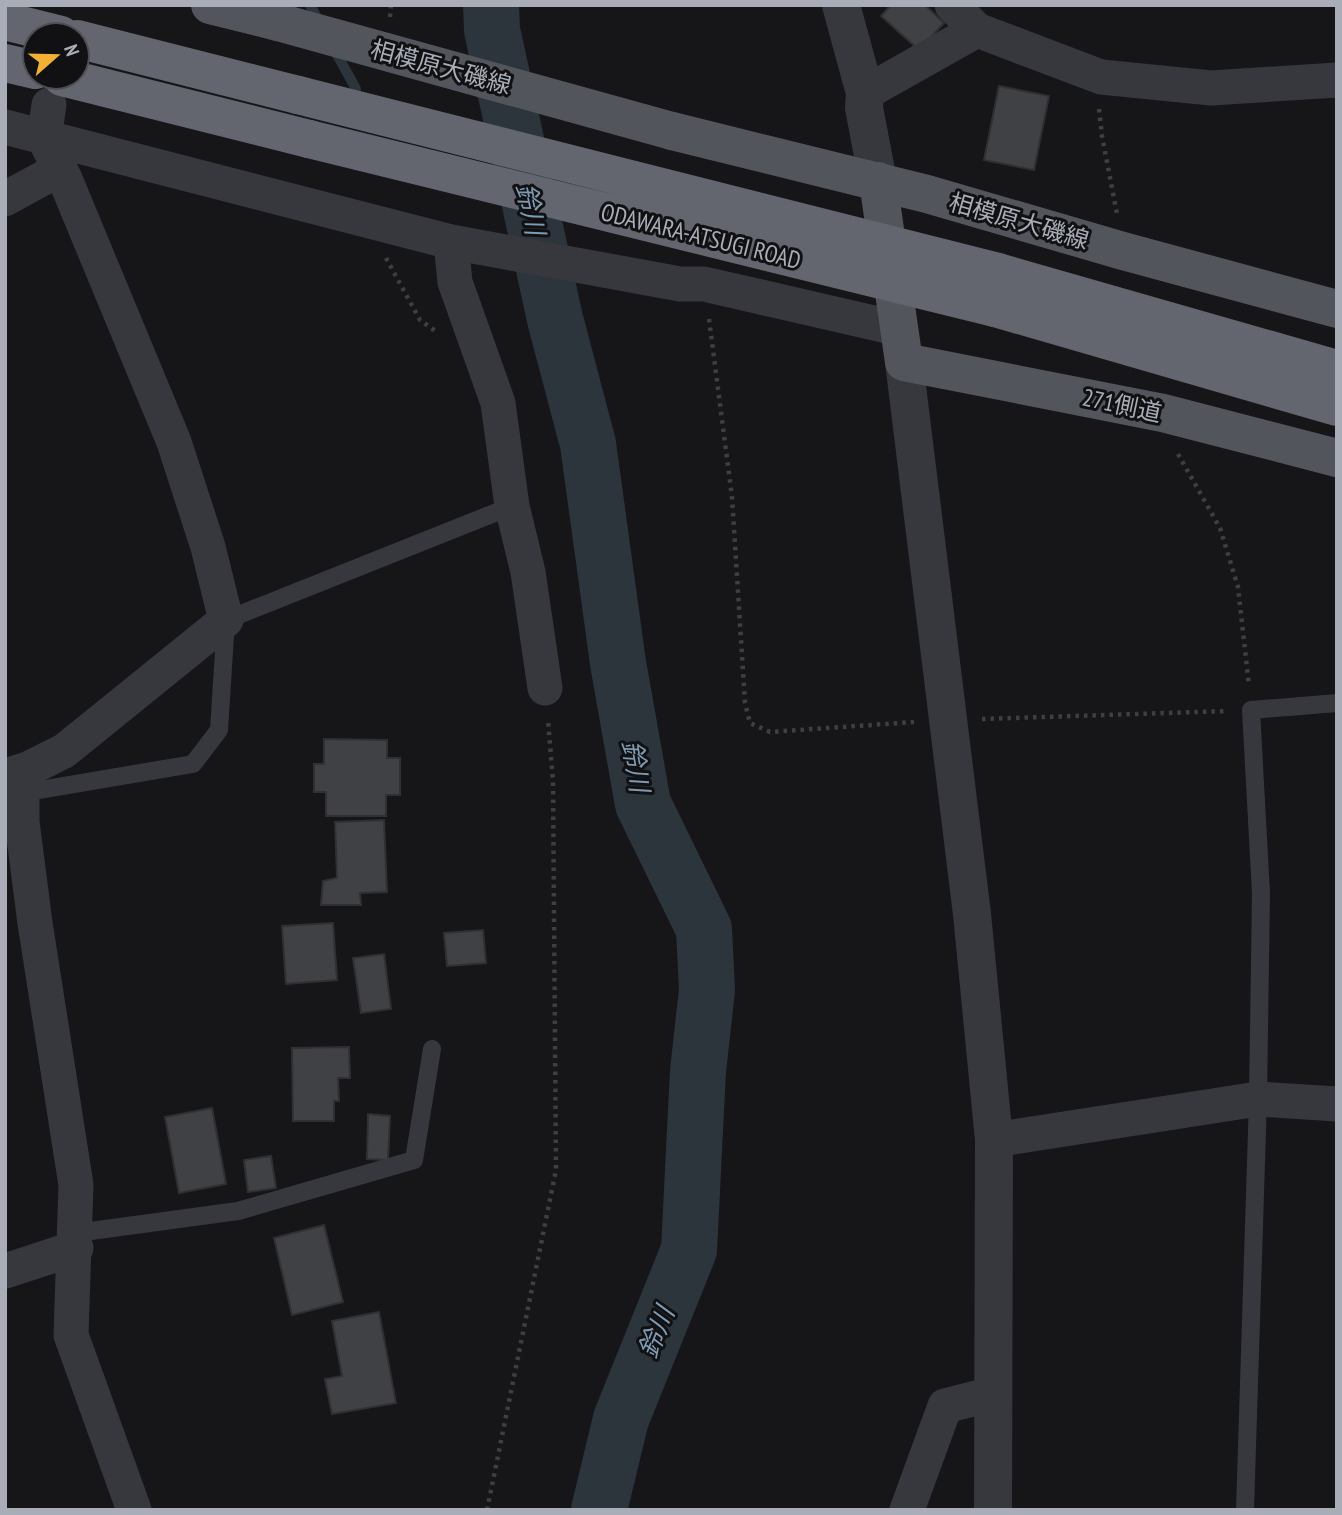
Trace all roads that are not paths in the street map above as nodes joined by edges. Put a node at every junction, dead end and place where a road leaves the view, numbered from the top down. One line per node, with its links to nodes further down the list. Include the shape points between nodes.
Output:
1 (210, 5): 11 (main road, 相模原大磯線, bridge, via 672,131)
2 (841, 5): 7 (street)
3 (951, 5): 4 (street)
4 (977, 30): 6 (street, via 1101,77 1211,88); 7 (street)
5 (91, 43): 14 (highway, ODAWARA-ATSUGI ROAD, bridge, via 298,95)
6 (1337, 79)
7 (865, 93): 11 (street)
8 (52, 107): 9 (street); 10 (street); 13 (street, via 365,221); 14 (highway, ODAWARA-ATSUGI ROAD, bridge, via 309,139)
9 (5, 127)
10 (60, 169): 12 (street); 21 (street, via 174,443)
11 (877, 181): 15 (main road, 相模原大磯線); 16 (main road)
12 (5, 199)
13 (456, 243): 16 (street, via 692,284); 20 (street, via 455,282 498,403)
14 (996, 290): 17 (highway, ODAWARA-ATSUGI ROAD); 18 (highway, ODAWARA-ATSUGI ROAD)
15 (1337, 309)
16 (902, 345): 19 (main road, 271側道); 28 (street, via 972,914)
17 (1337, 369)
18 (1337, 407)
19 (1337, 457)
20 (512, 506): 21 (lane); 22 (street, via 528,572)
21 (226, 620): 24 (street, via 64,751); 24 (lane, via 219,730 192,764)
22 (545, 688)
23 (1337, 703): 26 (lane, via 1251,710 1261,893)
24 (19, 779): 29 (street, via 35,923 76,1185)
25 (432, 1049): 29 (lane, via 414,1160 238,1211)
26 (1258, 1100): 27 (street); 28 (street); 35 (lane)
27 (1337, 1104)
28 (994, 1140): 31 (street)
29 (76, 1240): 30 (street); 32 (street, via 71,1335)
30 (5, 1271)
31 (992, 1394): 33 (street, via 944,1406); 34 (street)
32 (134, 1510)
33 (907, 1510)
34 (993, 1510)
35 (1245, 1510)

